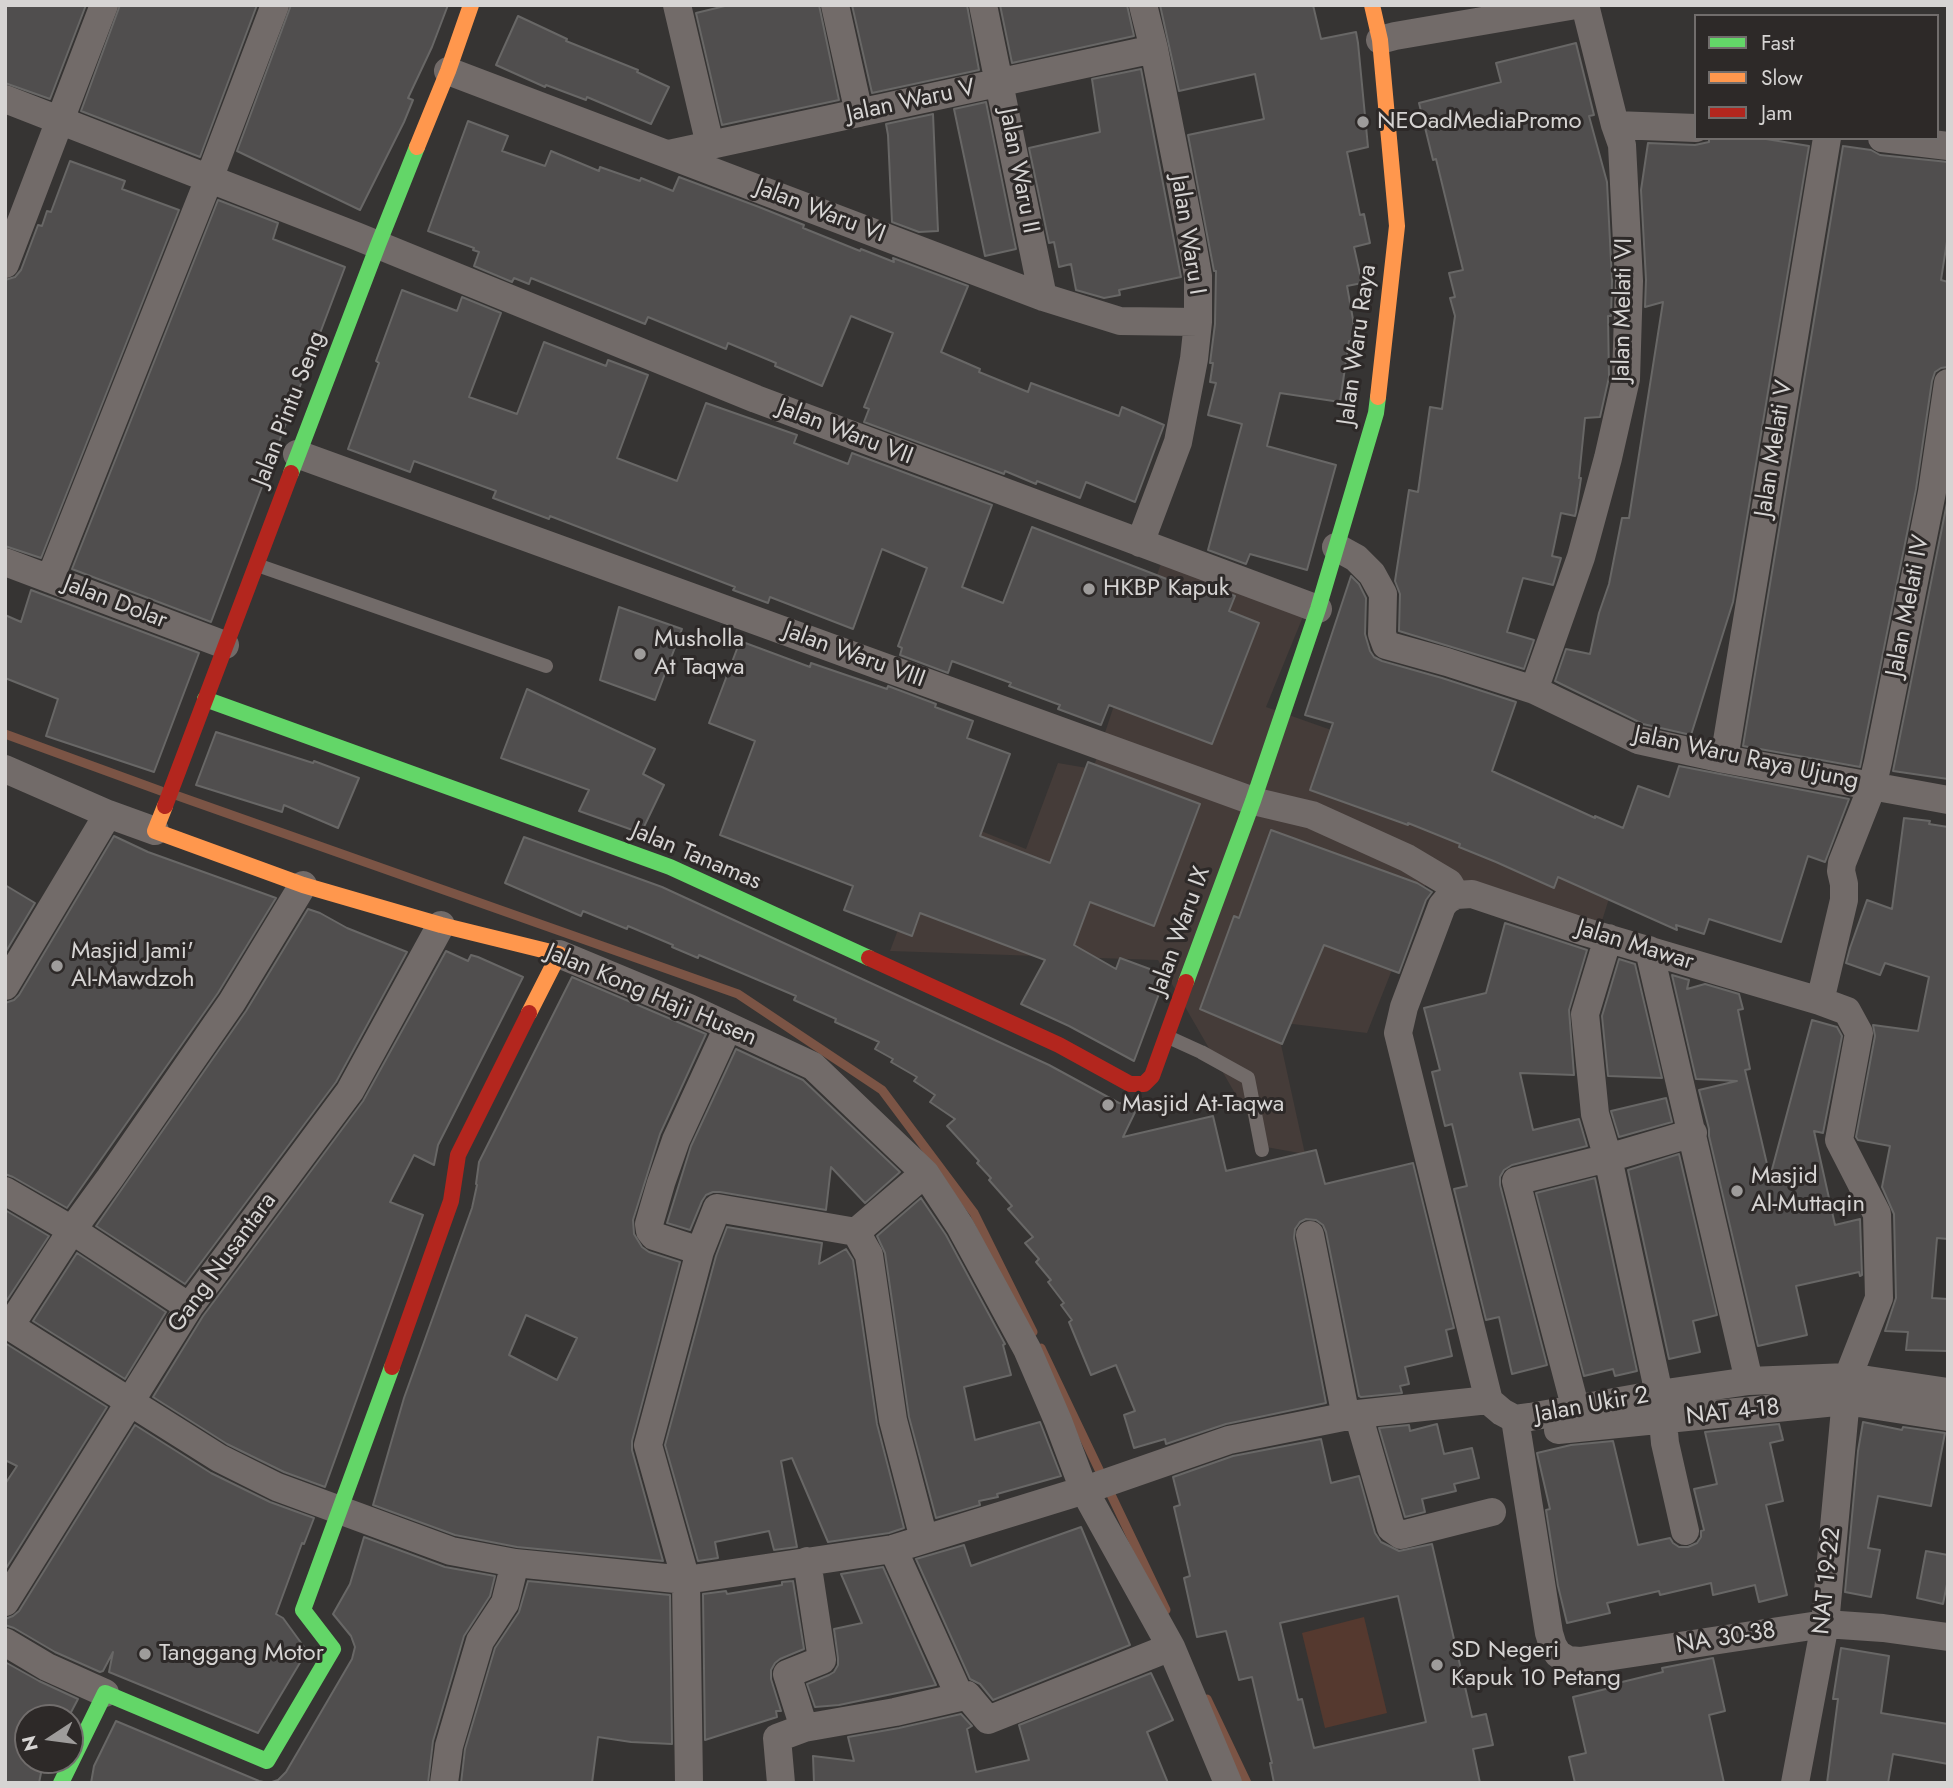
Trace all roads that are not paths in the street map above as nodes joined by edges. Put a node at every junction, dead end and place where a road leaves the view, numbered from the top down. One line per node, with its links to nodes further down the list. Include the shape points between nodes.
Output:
1 (104, 5): 17 (street)
2 (275, 5): 25 (street)
3 (471, 5): 13 (street, Jalan Pintu Seng)
4 (677, 5): 22 (street)
5 (835, 5): 16 (street)
6 (983, 5): 14 (street, Jalan Waru II)
7 (1143, 5): 12 (street, Jalan Waru I)
8 (1372, 5): 11 (street, Jalan Waru Raya)
9 (1576, 5): 11 (street)
10 (1585, 5): 18 (street, Jalan Melati VI)
11 (1380, 40): 34 (street, Jalan Waru Raya, via 1397,226 1376,412)
12 (1154, 49): 14 (street, Jalan Waru V); 30 (street, Jalan Waru I, via 1198,276)
13 (448, 71): 24 (street, Jalan Waru VI); 27 (street, Jalan Pintu Seng)
14 (1000, 82): 16 (street, Jalan Waru V); 29 (street, Jalan Waru II)
15 (5, 99): 17 (street, Jalan Waru VII)
16 (859, 113): 22 (street, Jalan Waru V)
17 (59, 120): 25 (street, Jalan Waru VII); 26 (street)
18 (1615, 125): 19 (street); 41 (street, Jalan Melati VI, via 1622,145 1629,281 1626,379 1581,557)
19 (1694, 128)
20 (1827, 140): 43 (street, Jalan Melati V)
21 (1898, 140): 23 (street)
22 (710, 145): 24 (street, Jalan Waru V)
23 (1948, 146)
24 (669, 154): 29 (street, Jalan Waru VI)
25 (209, 179): 27 (street, Jalan Waru VII); 37 (street)
26 (17, 198): 28 (street)
27 (377, 244): 32 (street, Jalan Pintu Seng); 33 (street, Jalan Waru VII, via 756,399)
28 (5, 264)
29 (1044, 297): 30 (street, Jalan Waru VI, via 1120,321)
30 (1198, 322): 33 (street, Jalan Waru I, via 1178,442)
31 (1948, 383): 45 (street, Jalan Melati IV, via 1932,492)
32 (297, 454): 36 (street, Jalan Pintu Seng); 47 (street, Jalan Waru VIII)
33 (1140, 543): 38 (street, Jalan Waru VII)
34 (1336, 547): 38 (street, Jalan Waru Raya); 41 (street, Jalan Waru Raya Ujung, via 1356,558 1383,594 1386,645)
35 (5, 562): 37 (street, Jalan Dolar)
36 (256, 565): 39 (street, Jalan Pintu Seng); 40 (lane)
37 (50, 579): 39 (street, Jalan Dolar)
38 (1318, 609): 47 (street, Jalan Waru Raya)
39 (225, 645): 42 (street, Jalan Pintu Seng)
40 (546, 666)
41 (1534, 690): 43 (street, Jalan Waru Raya Ujung, via 1638,740)
42 (205, 699): 49 (street, Jalan Pintu Seng); 60 (street, Jalan Tanamas, via 670,867 1059,1045 1130,1084 1143,1084)
43 (1724, 759): 45 (street, Jalan Waru Raya Ujung)
44 (5, 769): 48 (street, Jalan Kong Haji Husen)
45 (1872, 787): 46 (street, Jalan Waru Raya Ujung); 57 (street, via 1841,871 1844,900)
46 (1948, 800)
47 (1252, 801): 51 (street, via 1312,816 1407,858 1449,883); 59 (street, Jalan Waru IX)
48 (108, 814): 49 (street, Jalan Kong Haji Husen); 56 (street)
49 (158, 824): 50 (street, Jalan Kong Haji Husen)
50 (303, 885): 52 (street, Jalan Kong Haji Husen); 66 (street, via 232,1002)
51 (1456, 895): 53 (street, Jalan Mawar, via 1472,894); 75 (street, via 1442,906 1398,1034)
52 (440, 925): 55 (street, Jalan Kong Haji Husen); 70 (street, Gang Nusantara, via 350,1091)
53 (1608, 938): 54 (street, Jalan Mawar); 63 (street, via 1585,1014 1595,1114)
54 (1649, 950): 57 (street, Jalan Mawar); 61 (street)
55 (559, 954): 58 (street, Jalan Kong Haji Husen); 83 (street, via 458,1155 451,1201)
56 (5, 986)
57 (1820, 1001): 73 (street, Jalan Mawar, via 1847,1011 1859,1033 1839,1140 1877,1214 1879,1298)
58 (728, 1027): 64 (street, Jalan Kong Haji Husen, via 813,1066); 69 (street, via 676,1140 649,1224 654,1236)
59 (1167, 1036): 60 (street, Jalan Waru IX); 62 (lane, via 1248,1078)
60 (1152, 1076)
61 (1693, 1133): 63 (street); 72 (street)
62 (1262, 1150)
63 (1608, 1158): 77 (street); 78 (street, via 1516,1181)
64 (925, 1173): 67 (street); 82 (street, Jalan Kong Haji Husen, via 960,1226 1027,1349)
65 (5, 1191): 66 (street)
66 (72, 1230): 70 (street); 71 (street)
67 (856, 1233): 69 (street, via 717,1208); 86 (street, via 869,1255 893,1420)
68 (1310, 1235): 79 (street)
69 (700, 1251): 90 (street, via 648,1446)
70 (189, 1307): 76 (street, Gang Nusantara)
71 (8, 1325): 76 (street)
72 (1749, 1381): 73 (street, Jalan Ukir 2); 77 (street, Jalan Ukir 2)
73 (1847, 1389): 74 (street, Jalan Ukir 2); 77 (street, NAT 4-18); 80 (street, NAT 4-18); 92 (street, NAT 19-22)
74 (1948, 1392)
75 (1489, 1401): 79 (street); 81 (street, Jalan Ukir 2)
76 (128, 1402): 83 (street, via 219,1458); 91 (street, Gang Nusantara)
77 (1661, 1408): 78 (street, Jalan Ukir 2); 81 (street, NAT 4-18); 85 (street)
78 (1576, 1410): 81 (street, Jalan Ukir 2)
79 (1352, 1415): 82 (street, via 1229,1440); 84 (street, via 1391,1528 1401,1535)
80 (1948, 1417)
81 (1516, 1426): 92 (street, NA 30-38, via 1549,1633 1558,1654 1567,1660)
82 (1088, 1489): 86 (street); 95 (street, Jalan Kong Haji Husen)
83 (340, 1511): 89 (street, via 451,1551); 99 (street, via 303,1610 334,1649)
84 (1492, 1512)
85 (1685, 1531)
86 (924, 1539): 87 (street)
87 (893, 1549): 88 (street); 97 (street)
88 (807, 1561): 90 (street); 98 (street, via 822,1660 787,1674)
89 (516, 1563): 90 (street); 101 (street, via 505,1603 480,1641 449,1746)
90 (686, 1580): 102 (street)
91 (5, 1602)
92 (1825, 1624): 93 (street, NA 30-38); 105 (street, NAT 19-22)
93 (1948, 1637)
94 (5, 1642): 96 (street)
95 (1171, 1647): 97 (street, via 988,1720 967,1695); 104 (street, Jalan Kong Haji Husen)
96 (105, 1693): 99 (street); 100 (street)
97 (960, 1697): 98 (street)
98 (804, 1728): 103 (street, via 777,1738)
99 (262, 1772)
100 (61, 1783)
101 (444, 1783)
102 (689, 1783)
103 (781, 1783)
104 (1228, 1783)
105 (1795, 1783)

